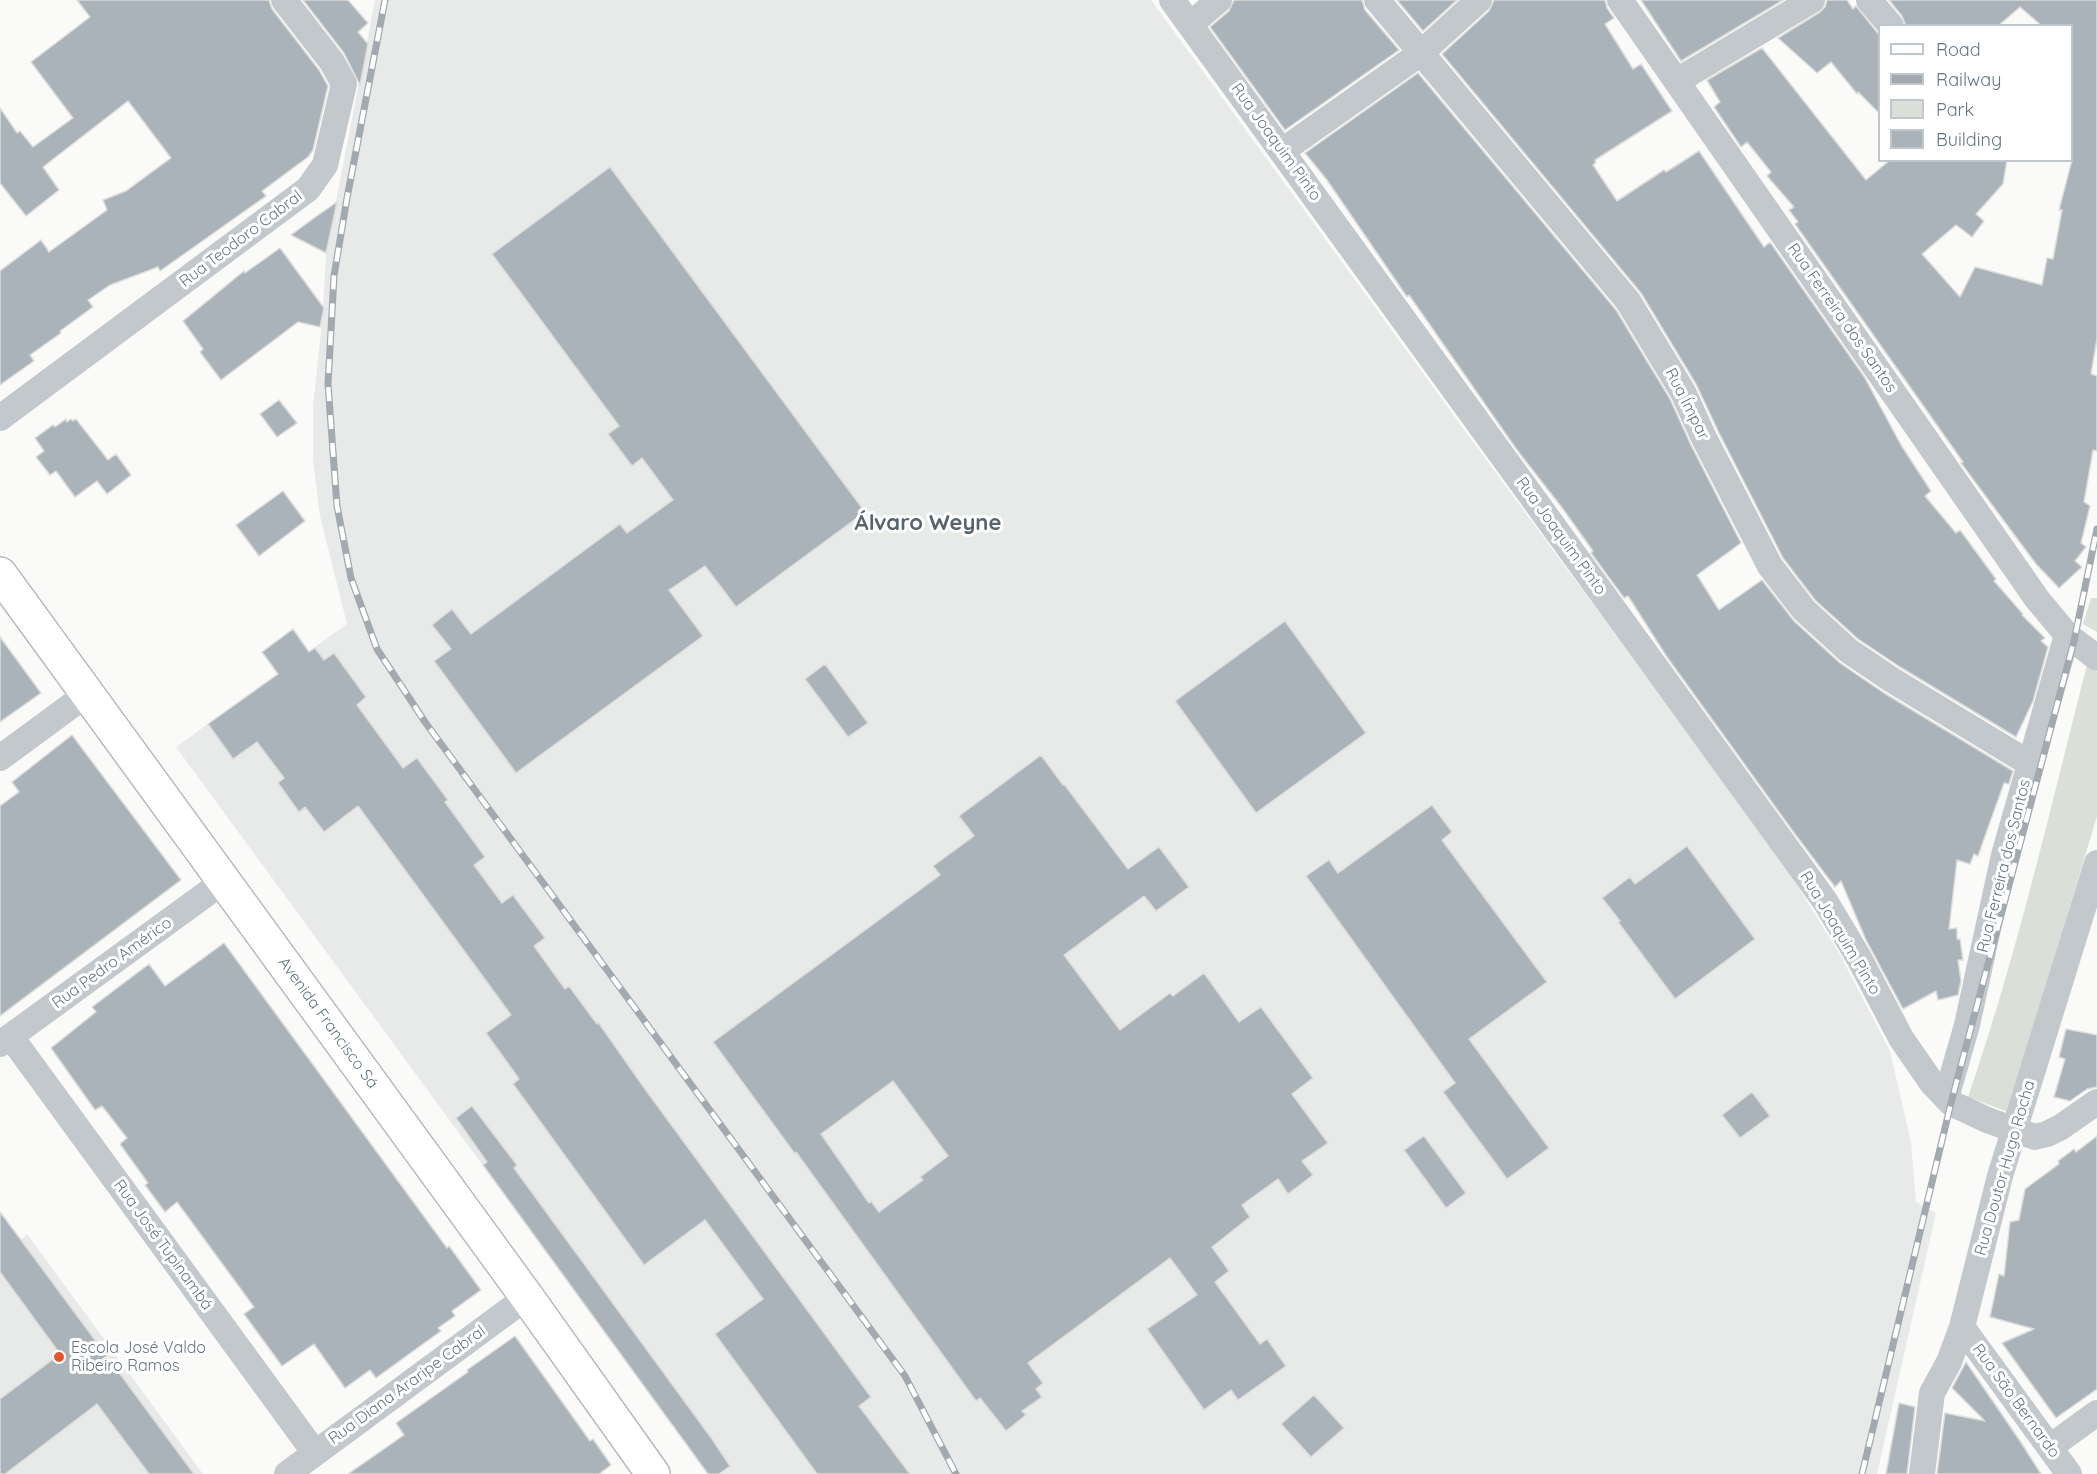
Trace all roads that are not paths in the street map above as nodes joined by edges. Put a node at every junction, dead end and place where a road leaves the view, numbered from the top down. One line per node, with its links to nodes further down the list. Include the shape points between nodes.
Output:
1 (284, 0): 14 (street, Rua Teodoro Cabral, via 332,62 344,84 325,165 308,189)
2 (1172, 0): 10 (street, Rua Joaquim Pinto)
3 (1219, 0): 10 (street)
4 (1377, 0): 11 (street, Rua Ímpar)
5 (1479, 0): 11 (street)
6 (1620, 0): 12 (street, Rua Ferreira dos Santos)
7 (1812, 0): 12 (street)
8 (1869, 0): 9 (street)
9 (1889, 24)
10 (1190, 25): 13 (street, Rua Joaquim Pinto)
11 (1421, 52): 13 (street); 20 (street, Rua Ímpar, via 1628,300 1683,392 1770,566 1804,610 1849,651)
12 (1677, 81): 16 (street, Rua Ferreira dos Santos, via 2037,599)
13 (1282, 151): 24 (street, Rua Joaquim Pinto, via 1825,901 1901,1038)
14 (0, 418)
15 (0, 574): 18 (main road, Avenida Francisco Sá)
16 (2067, 634): 17 (street, Rua Ferreira dos Santos); 20 (street, Rua Ferreira dos Santos)
17 (2097, 658)
18 (87, 694): 19 (street); 22 (main road, Avenida Francisco Sá)
19 (0, 758)
20 (2030, 763): 24 (street, Rua Ferreira dos Santos, via 2004,855 1969,1015)
21 (2097, 863): 26 (street, Rua Doutor Hugo Rocha)
22 (224, 881): 23 (street, Rua Pedro Américo); 27 (main road, Avenida Francisco Sá)
23 (5, 1041): 31 (street, Rua José Tupinambá)
24 (1939, 1090): 26 (street, via 1951,1103)
25 (2097, 1102): 26 (street, via 2048,1134 2035,1137)
26 (2014, 1129): 28 (street, Rua Doutor Hugo Rocha)
27 (527, 1297): 31 (street, Rua Diana Araripe Cabral); 33 (main road, Avenida Francisco Sá)
28 (1962, 1327): 30 (street, Rua São Bernardo); 34 (street, Rua Doutor Hugo Rocha, via 1932,1393)
29 (2097, 1413): 30 (street)
30 (2050, 1447): 35 (street, Rua São Bernardo)
31 (315, 1453): 32 (street, Rua Diana Araripe Cabral)
32 (286, 1474)
33 (653, 1474)
34 (1922, 1474)
35 (2069, 1474)

